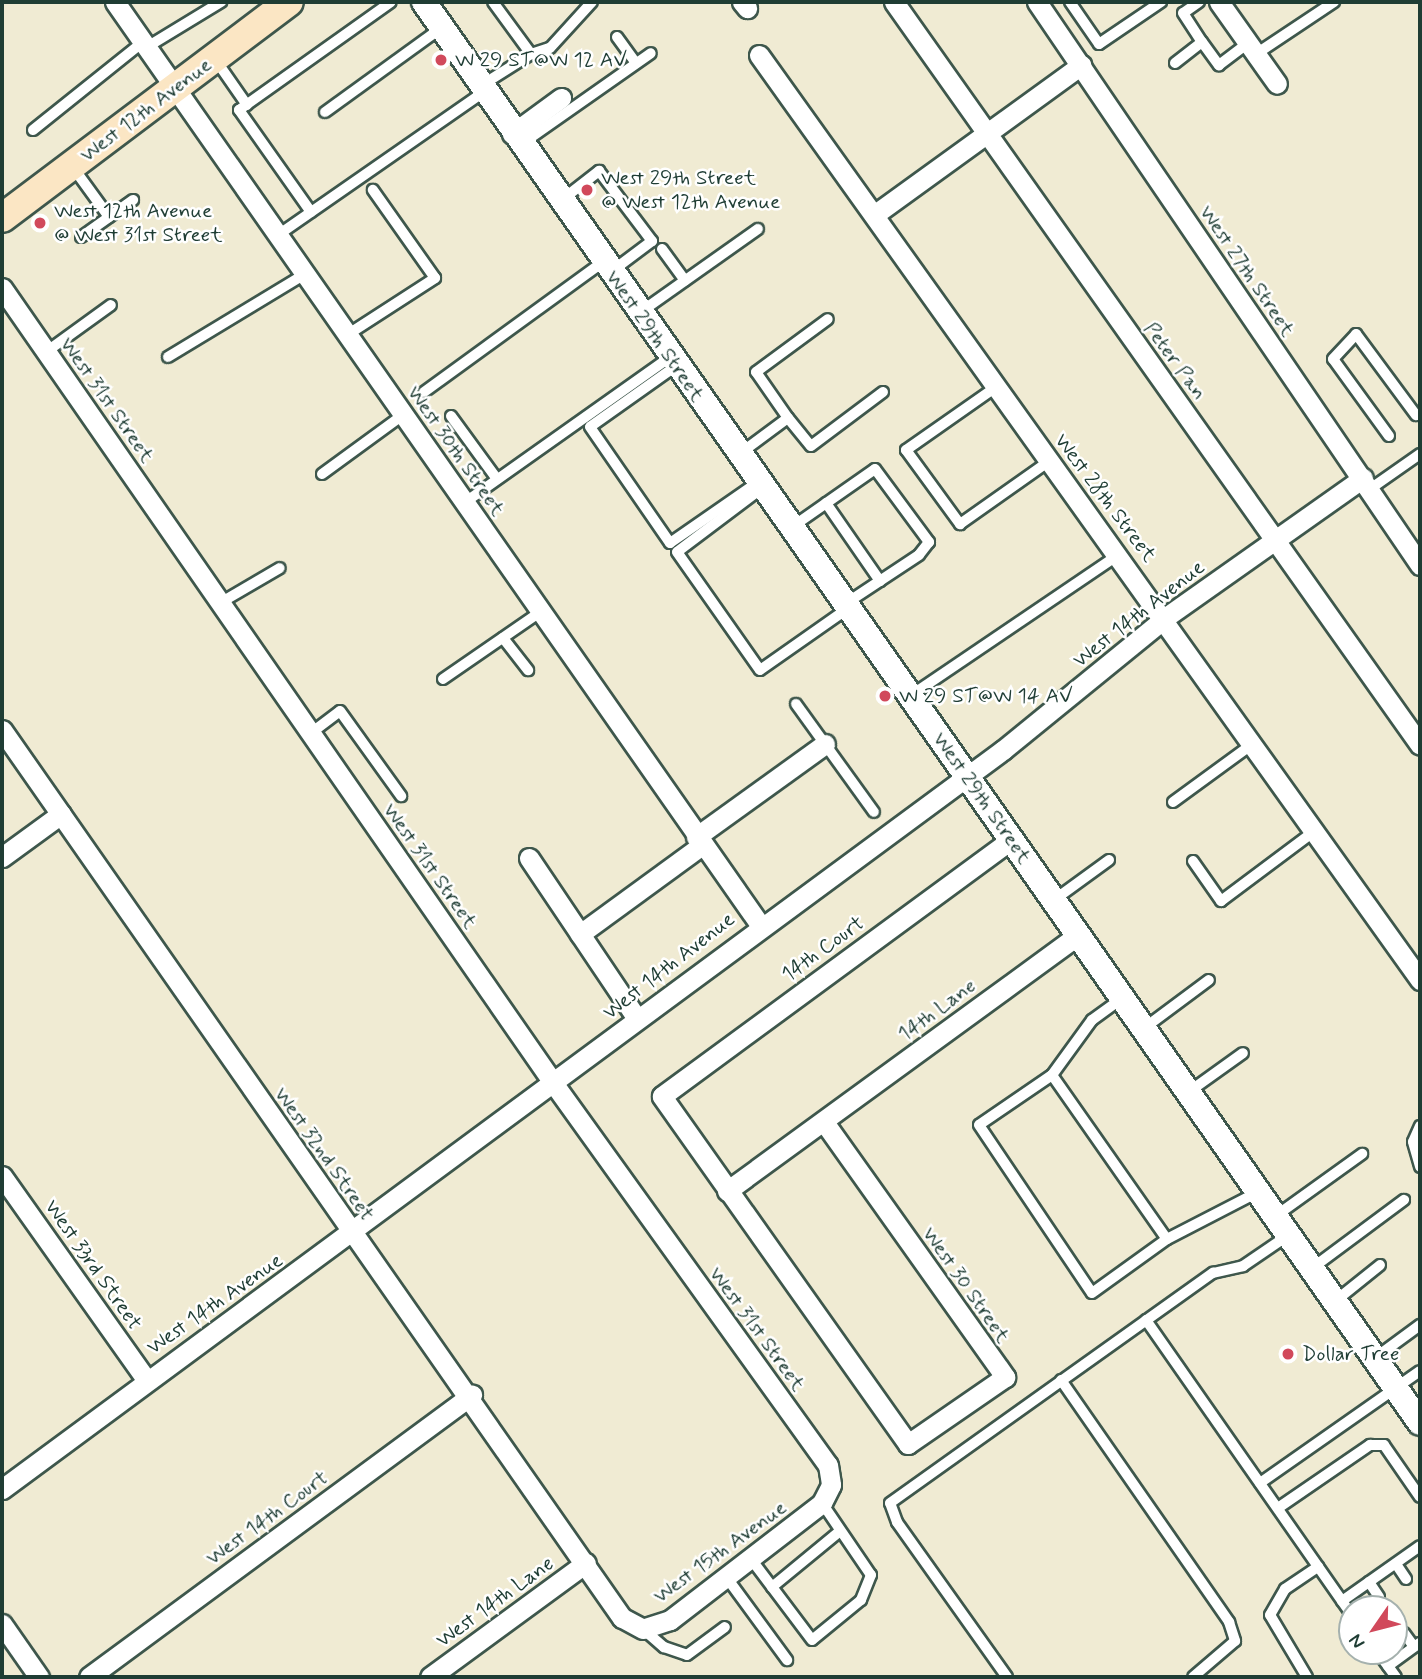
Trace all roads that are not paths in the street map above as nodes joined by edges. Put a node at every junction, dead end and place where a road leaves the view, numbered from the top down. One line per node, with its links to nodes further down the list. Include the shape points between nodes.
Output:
1 (116, 2): 18 (street, West 30th Street)
2 (221, 2): 18 (lane)
3 (289, 2): 23 (main road, West 12th Avenue)
4 (391, 2): 31 (lane)
5 (424, 2): 15 (street, West 29th Street)
6 (493, 2): 21 (lane)
7 (592, 2): 21 (lane, via 550,48)
8 (894, 2): 34 (street, Peter Pan)
9 (1037, 2): 26 (street, West 27th Street)
10 (1070, 2): 11 (lane, via 1099,44)
11 (1161, 2)
12 (1199, 2): 17 (lane, via 1183,13)
13 (1219, 2): 19 (street)
14 (1334, 2): 19 (lane)
15 (441, 28): 29 (street, West 29th Street); 32 (lane)
16 (617, 37): 24 (lane)
17 (1202, 43): 19 (lane, via 1219,65); 25 (lane)
18 (145, 44): 28 (street, West 30th Street); 33 (lane)
19 (1252, 49): 27 (street)
20 (651, 53): 24 (lane)
21 (531, 54): 29 (lane)
22 (758, 55): 41 (street, West 28th Street)
23 (215, 58): 28 (main road, West 12th Avenue); 31 (lane)
24 (636, 63): 35 (lane)
25 (1175, 63)
26 (1081, 65): 34 (street); 72 (street, West 27th Street)
27 (1277, 84)
28 (176, 89): 36 (main road, West 12th Avenue); 45 (street, West 30th Street)
29 (482, 89): 35 (street, West 29th Street); 40 (lane)
30 (561, 98): 35 (street)
31 (247, 105): 40 (lane, via 239,110)
32 (325, 112)
33 (33, 130)
34 (986, 135): 41 (street); 77 (street, Peter Pan)
35 (516, 140): 39 (street, West 29th Street)
36 (72, 166): 42 (lane); 43 (main road, West 12th Avenue)
37 (373, 190): 55 (lane, via 435,278)
38 (133, 200): 42 (lane)
39 (560, 202): 48 (street, West 29th Street); 48 (lane, via 599,171 652,241)
40 (311, 212): 45 (lane)
41 (874, 215): 59 (street, West 28th Street)
42 (109, 217): 46 (lane)
43 (2, 218)
44 (758, 229): 50 (lane)
45 (278, 235): 49 (street, West 30th Street)
46 (81, 237)
47 (662, 249): 50 (lane)
48 (606, 267): 53 (street, West 29th Street); 60 (lane)
49 (305, 274): 55 (street, West 30th Street); 57 (lane)
50 (685, 281): 53 (lane)
51 (2, 288): 56 (street, West 31st Street)
52 (111, 305): 56 (lane)
53 (639, 313): 58 (street, West 29th Street)
54 (828, 319): 65 (lane, via 756,372)
55 (347, 335): 62 (street, West 30th Street)
56 (46, 352): 82 (street, West 31st Street)
57 (168, 356)
58 (673, 361): 67 (street, West 29th Street); 71 (lane); 73 (lane, via 590,426 670,543)
59 (996, 387): 69 (street, West 28th Street); 69 (lane, via 906,450 960,524)
60 (424, 392)
61 (883, 392): 65 (lane, via 811,446)
62 (403, 415): 70 (lane); 74 (street, West 30th Street)
63 (1416, 415): 66 (lane, via 1356,334 1333,359)
64 (451, 416): 71 (lane)
65 (788, 418): 67 (lane)
66 (1390, 436)
67 (739, 454): 73 (street, West 29th Street)
68 (1420, 454): 72 (lane, West 14th Avenue)
69 (1048, 462): 78 (street, West 28th Street)
70 (322, 474)
71 (497, 480): 74 (lane)
72 (1366, 483): 77 (street, West 14th Avenue); 79 (street, West 27th Street)
73 (760, 485): 76 (street, West 29th Street); 83 (lane, via 677,552 752,660 760,670)
74 (464, 503): 84 (street, West 30th Street)
75 (826, 503): 76 (lane); 81 (lane); 81 (lane, via 875,469 929,542)
76 (790, 528): 83 (street, West 29th Street)
77 (1276, 540): 85 (street, West 14th Avenue); 95 (street, Peter Pan)
78 (1119, 555): 85 (street, West 28th Street); 89 (lane)
79 (1420, 565)
80 (280, 568): 82 (lane)
81 (880, 581): 83 (lane)
82 (220, 603): 92 (street, West 31st Street)
83 (846, 607): 89 (street, West 29th Street)
84 (540, 612): 86 (lane); 103 (street, West 30th Street)
85 (1166, 617): 93 (street, West 28th Street); 96 (street, West 14th Avenue)
86 (503, 638): 87 (lane); 88 (lane)
87 (528, 670)
88 (443, 679)
89 (910, 696): 96 (street, West 29th Street)
90 (796, 704): 94 (lane)
91 (2, 730): 100 (street, West 32nd Street)
92 (311, 733): 97 (lane, via 340,712); 119 (street, West 31st Street)
93 (1255, 743): 98 (lane); 101 (street, West 28th Street)
94 (825, 744): 99 (lane); 103 (street)
95 (1420, 745)
96 (967, 776): 102 (street, West 29th Street); 109 (street, West 14th Avenue)
97 (401, 796)
98 (1173, 802)
99 (874, 812)
100 (61, 814): 104 (street); 130 (street, West 32nd Street)
101 (1316, 830): 107 (lane, via 1221,901); 113 (street, West 28th Street)
102 (1012, 839): 108 (street, West 29th Street); 126 (street, 14th Court, via 662,1096)
103 (699, 841): 109 (street, West 30th Street); 110 (street)
104 (2, 857)
105 (529, 858): 110 (street)
106 (1109, 860): 108 (lane)
107 (1193, 861)
108 (1054, 900): 111 (street, West 29th Street)
109 (760, 925): 115 (street, West 14th Avenue)
110 (580, 934): 115 (street)
111 (1078, 935): 114 (street, West 29th Street); 121 (street, 14th Lane)
112 (1209, 980): 116 (lane)
113 (1420, 980)
114 (1121, 999): 116 (street, West 29th Street); 118 (lane, via 1092,1020)
115 (637, 1019): 119 (street, West 14th Avenue)
116 (1142, 1029): 120 (street, West 29th Street)
117 (1243, 1053): 120 (lane)
118 (1052, 1075): 131 (lane); 131 (lane, via 979,1125 1092,1293)
119 (554, 1084): 130 (street, West 14th Avenue); 147 (street, West 31st Street, via 828,1465 831,1485)
120 (1186, 1094): 127 (street, West 29th Street)
121 (824, 1122): 126 (street, 14th Lane); 126 (street, West 30 Street, via 1004,1377 908,1444)
122 (1420, 1126): 124 (lane, via 1413,1142)
123 (1362, 1154): 129 (lane)
124 (1420, 1167)
125 (2, 1176): 140 (street, West 33rd Street)
126 (727, 1191)
127 (1256, 1193): 129 (street, West 29th Street); 131 (lane)
128 (1404, 1200): 133 (lane)
129 (1280, 1227): 133 (street, West 29th Street); 135 (lane, via 1243,1266 1213,1273)
130 (352, 1234): 140 (street, West 14th Avenue); 142 (street, West 32nd Street)
131 (1167, 1239)
132 (1380, 1265): 134 (lane)
133 (1311, 1269): 134 (street, West 29th Street)
134 (1334, 1302): 137 (street, West 29th Street)
135 (1146, 1320): 139 (lane); 144 (lane)
136 (1420, 1325): 137 (lane)
137 (1374, 1359): 141 (street, West 29th Street)
138 (1420, 1371): 141 (lane)
139 (1061, 1380): 172 (lane, via 890,1503 897,1522); 173 (lane, via 1229,1622 1236,1642)
140 (147, 1381): 145 (street, West 14th Avenue)
141 (1396, 1389): 143 (street, West 29th Street); 144 (lane)
142 (471, 1395): 152 (street, West 32nd Street); 170 (street, West 14th Court)
143 (1420, 1423)
144 (1260, 1483): 148 (lane)
145 (2, 1489)
146 (1420, 1497): 148 (lane, via 1384,1445 1370,1445)
147 (822, 1503): 149 (lane); 151 (street, West 15th Avenue)
148 (1278, 1508): 154 (lane)
149 (839, 1531): 158 (lane); 158 (lane, via 871,1575 861,1601 812,1640)
150 (1420, 1546): 153 (lane)
151 (751, 1559): 155 (street, West 15th Avenue); 158 (lane)
152 (586, 1563): 162 (street, West 32nd Street); 171 (street, West 14th Lane)
153 (1396, 1564): 156 (lane); 157 (lane)
154 (1318, 1567): 159 (lane); 174 (lane, via 1285,1589 1270,1615)
155 (727, 1578): 165 (street, West 15th Avenue, via 670,1620); 167 (lane)
156 (1406, 1579)
157 (1369, 1582): 160 (lane); 161 (lane)
158 (772, 1587)
159 (1338, 1595)
160 (1351, 1595)
161 (1379, 1595)
162 (612, 1602): 165 (street, West 15th Avenue, via 622,1618)
163 (2, 1624): 169 (street)
164 (725, 1627): 165 (lane, via 687,1655 664,1647)
165 (643, 1629)
166 (1417, 1645): 168 (lane)
167 (786, 1660)
168 (1388, 1666): 175 (lane)
169 (39, 1677)
170 (89, 1677)
171 (430, 1677)
172 (1007, 1677)
173 (1193, 1677)
174 (1307, 1677)
175 (1396, 1677)

